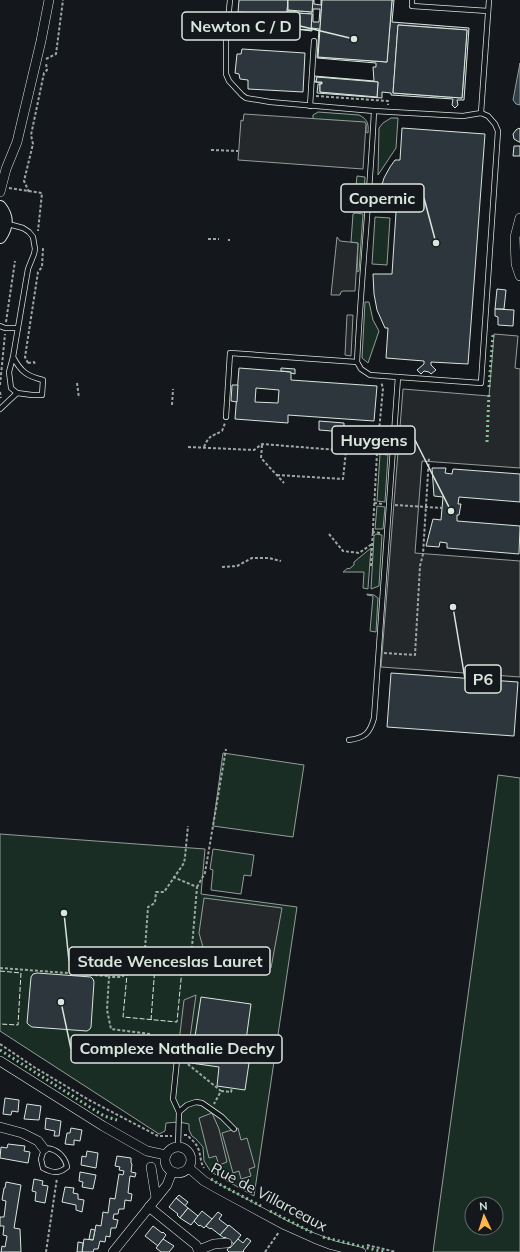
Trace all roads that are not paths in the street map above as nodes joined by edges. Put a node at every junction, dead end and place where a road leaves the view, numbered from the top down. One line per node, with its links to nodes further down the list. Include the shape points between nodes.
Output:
1 (50, 0): 10 (street, via 17,142)
2 (230, 0): 7 (lane, via 226,40 226,74 229,81 242,95 250,99)
3 (412, 0): 5 (lane, via 412,6)
4 (488, 0): 5 (lane)
5 (488, 11): 9 (lane)
6 (314, 41): 7 (lane)
7 (310, 106): 8 (lane)
8 (374, 111): 9 (lane, via 463,116); 20 (lane)
9 (481, 113): 21 (lane, via 488,116 498,131 481,383)
10 (3, 172): 11 (street)
11 (0, 192)
12 (0, 208): 14 (street, via 6,218)
13 (520, 218): 16 (street, via 515,237 516,264)
14 (6, 224): 15 (street); 18 (lane, via 23,228 33,237 35,243)
15 (0, 237)
16 (520, 276)
17 (0, 326): 18 (lane)
18 (18, 328): 19 (lane)
19 (13, 357): 22 (lane, via 9,372 11,388); 22 (lane, via 19,368 43,380 42,395)
20 (357, 362): 21 (lane, via 370,375); 24 (lane, via 230,353)
21 (398, 377): 25 (lane, via 374,718 372,727 365,735)
22 (16, 393): 23 (lane)
23 (0, 409)
24 (226, 417)
25 (349, 740)
26 (178, 1050): 28 (lane, via 173,1099)
27 (0, 1061): 33 (street, via 114,1132 147,1150)
28 (179, 1112): 30 (lane, via 187,1105 202,1103); 31 (lane)
29 (0, 1127): 32 (street, via 22,1133 38,1141)
30 (234, 1129)
31 (178, 1146): 33 (street); 35 (street, via 189,1152 192,1160)
32 (44, 1149): 32 (lane, via 41,1159 43,1168 55,1173 62,1171 66,1167 66,1161 51,1149)
33 (166, 1155): 36 (street, via 166,1166)
34 (151, 1167): 37 (street)
35 (189, 1168): 36 (street, via 179,1173); 40 (street, Rue de Villarceaux, via 204,1181)
36 (172, 1172): 37 (street, via 167,1185)
37 (156, 1198): 38 (street)
38 (149, 1207): 42 (street, via 196,1245); 43 (street)
39 (227, 1244): 42 (street, via 214,1244)
40 (331, 1249): 41 (street, Rue de Villarceaux)
41 (364, 1249)
42 (199, 1251)
43 (113, 1252)

